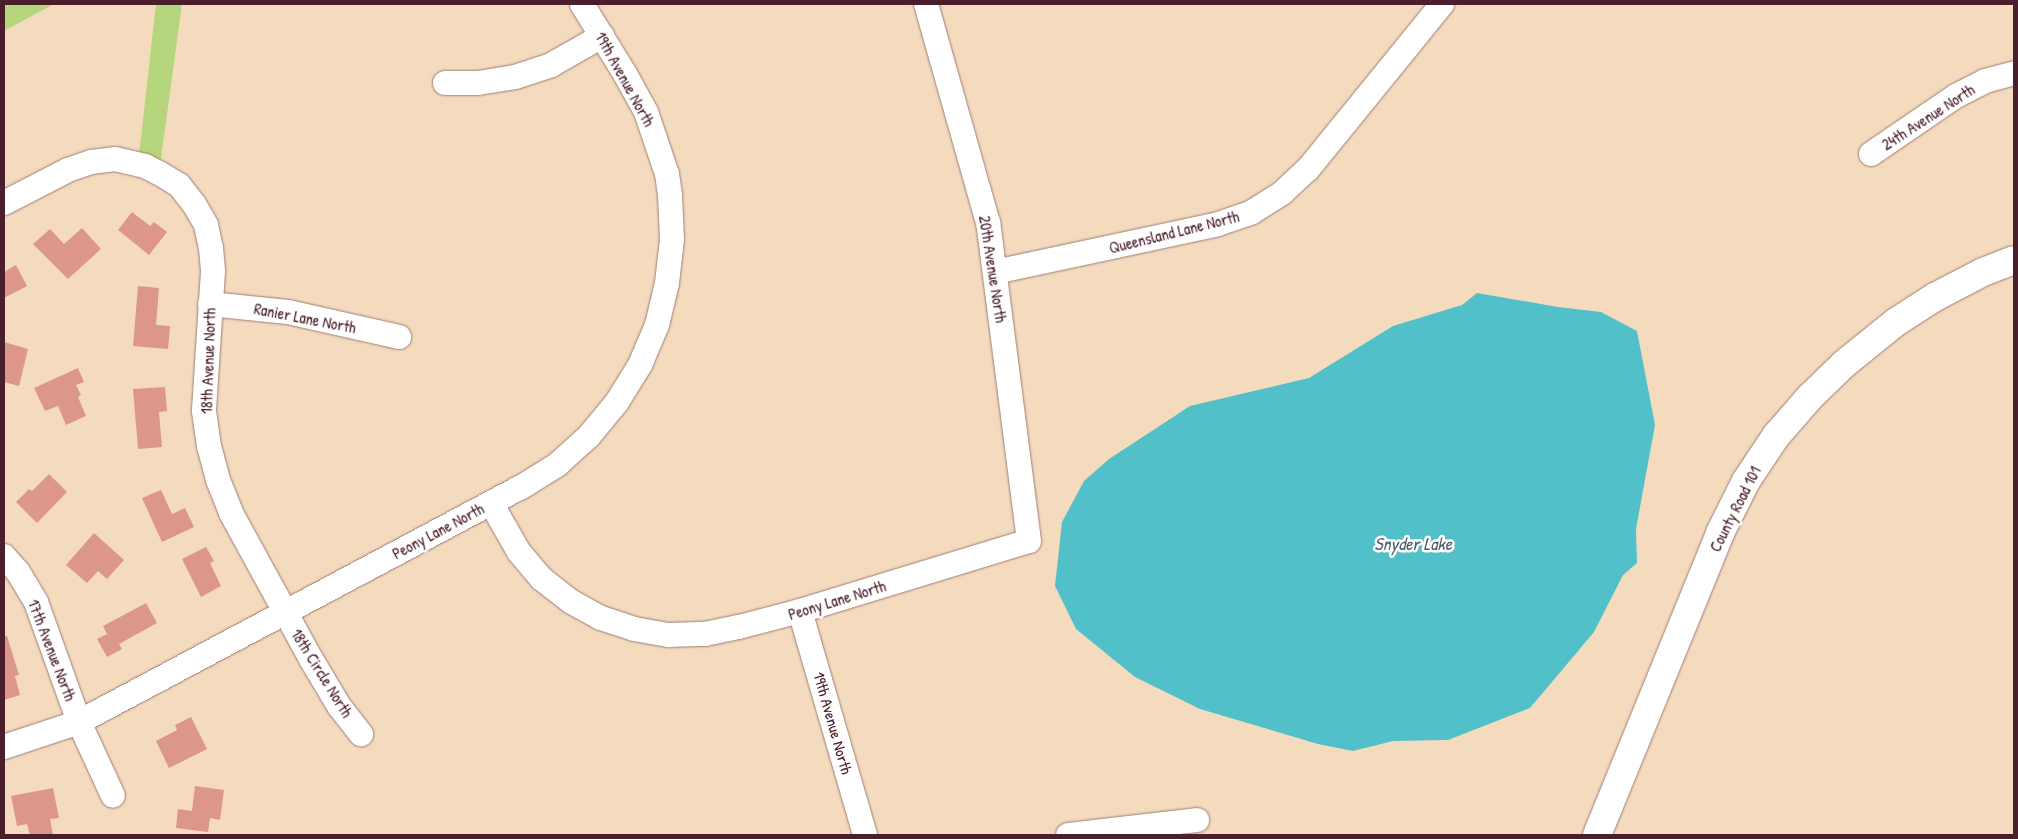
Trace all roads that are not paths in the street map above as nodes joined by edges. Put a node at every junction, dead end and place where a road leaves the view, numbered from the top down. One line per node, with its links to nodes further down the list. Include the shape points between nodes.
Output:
1 (582, 4): 4 (street, 19th Avenue North)
2 (926, 4): 10 (street, 20th Avenue North, via 988,223)
3 (1442, 4): 10 (street, Queensland Lane North, via 1308,169 1282,193 1252,212 1218,224)
4 (602, 36): 6 (street, via 551,65 515,77 478,83); 13 (street, 19th Avenue North, via 646,112 667,174 672,239 667,283 657,325 640,365 617,402 589,436 556,465)
5 (2014, 73): 7 (street, 24th Avenue North, via 1984,82 1956,96)
6 (445, 83)
7 (1871, 154)
8 (4, 203): 11 (street, 18th Avenue North, via 68,170 91,162 115,159 160,172 179,185 206,225 211,248)
9 (2014, 260): 25 (main road, County Road 101, via 1935,297 1896,322 1824,384 1776,436 1746,481 1720,532)
10 (995, 272): 14 (street, 20th Avenue North)
11 (210, 304): 12 (street, Ranier Lane North, via 296,314); 17 (street, 18th Avenue North, via 204,411 209,446 231,513)
12 (399, 337)
13 (491, 504): 16 (street, Peony Lane North, via 519,552 542,579 570,601 600,618 634,629 669,635 739,627); 17 (street, Peony Lane North)
14 (1029, 541): 16 (street, Peony Lane North)
15 (4, 556): 18 (street, 17th Avenue North, via 36,602)
16 (800, 611): 23 (street, 19th Avenue North)
17 (284, 612): 18 (street, Peony Lane North); 19 (street, 18th Circle North, via 339,706)
18 (79, 722): 20 (street, Peony Lane North); 21 (street, 17th Avenue North)
19 (361, 734)
20 (4, 747)
21 (113, 796)
22 (1197, 820): 24 (street)
23 (865, 835)
24 (1068, 835)
25 (1597, 835)

